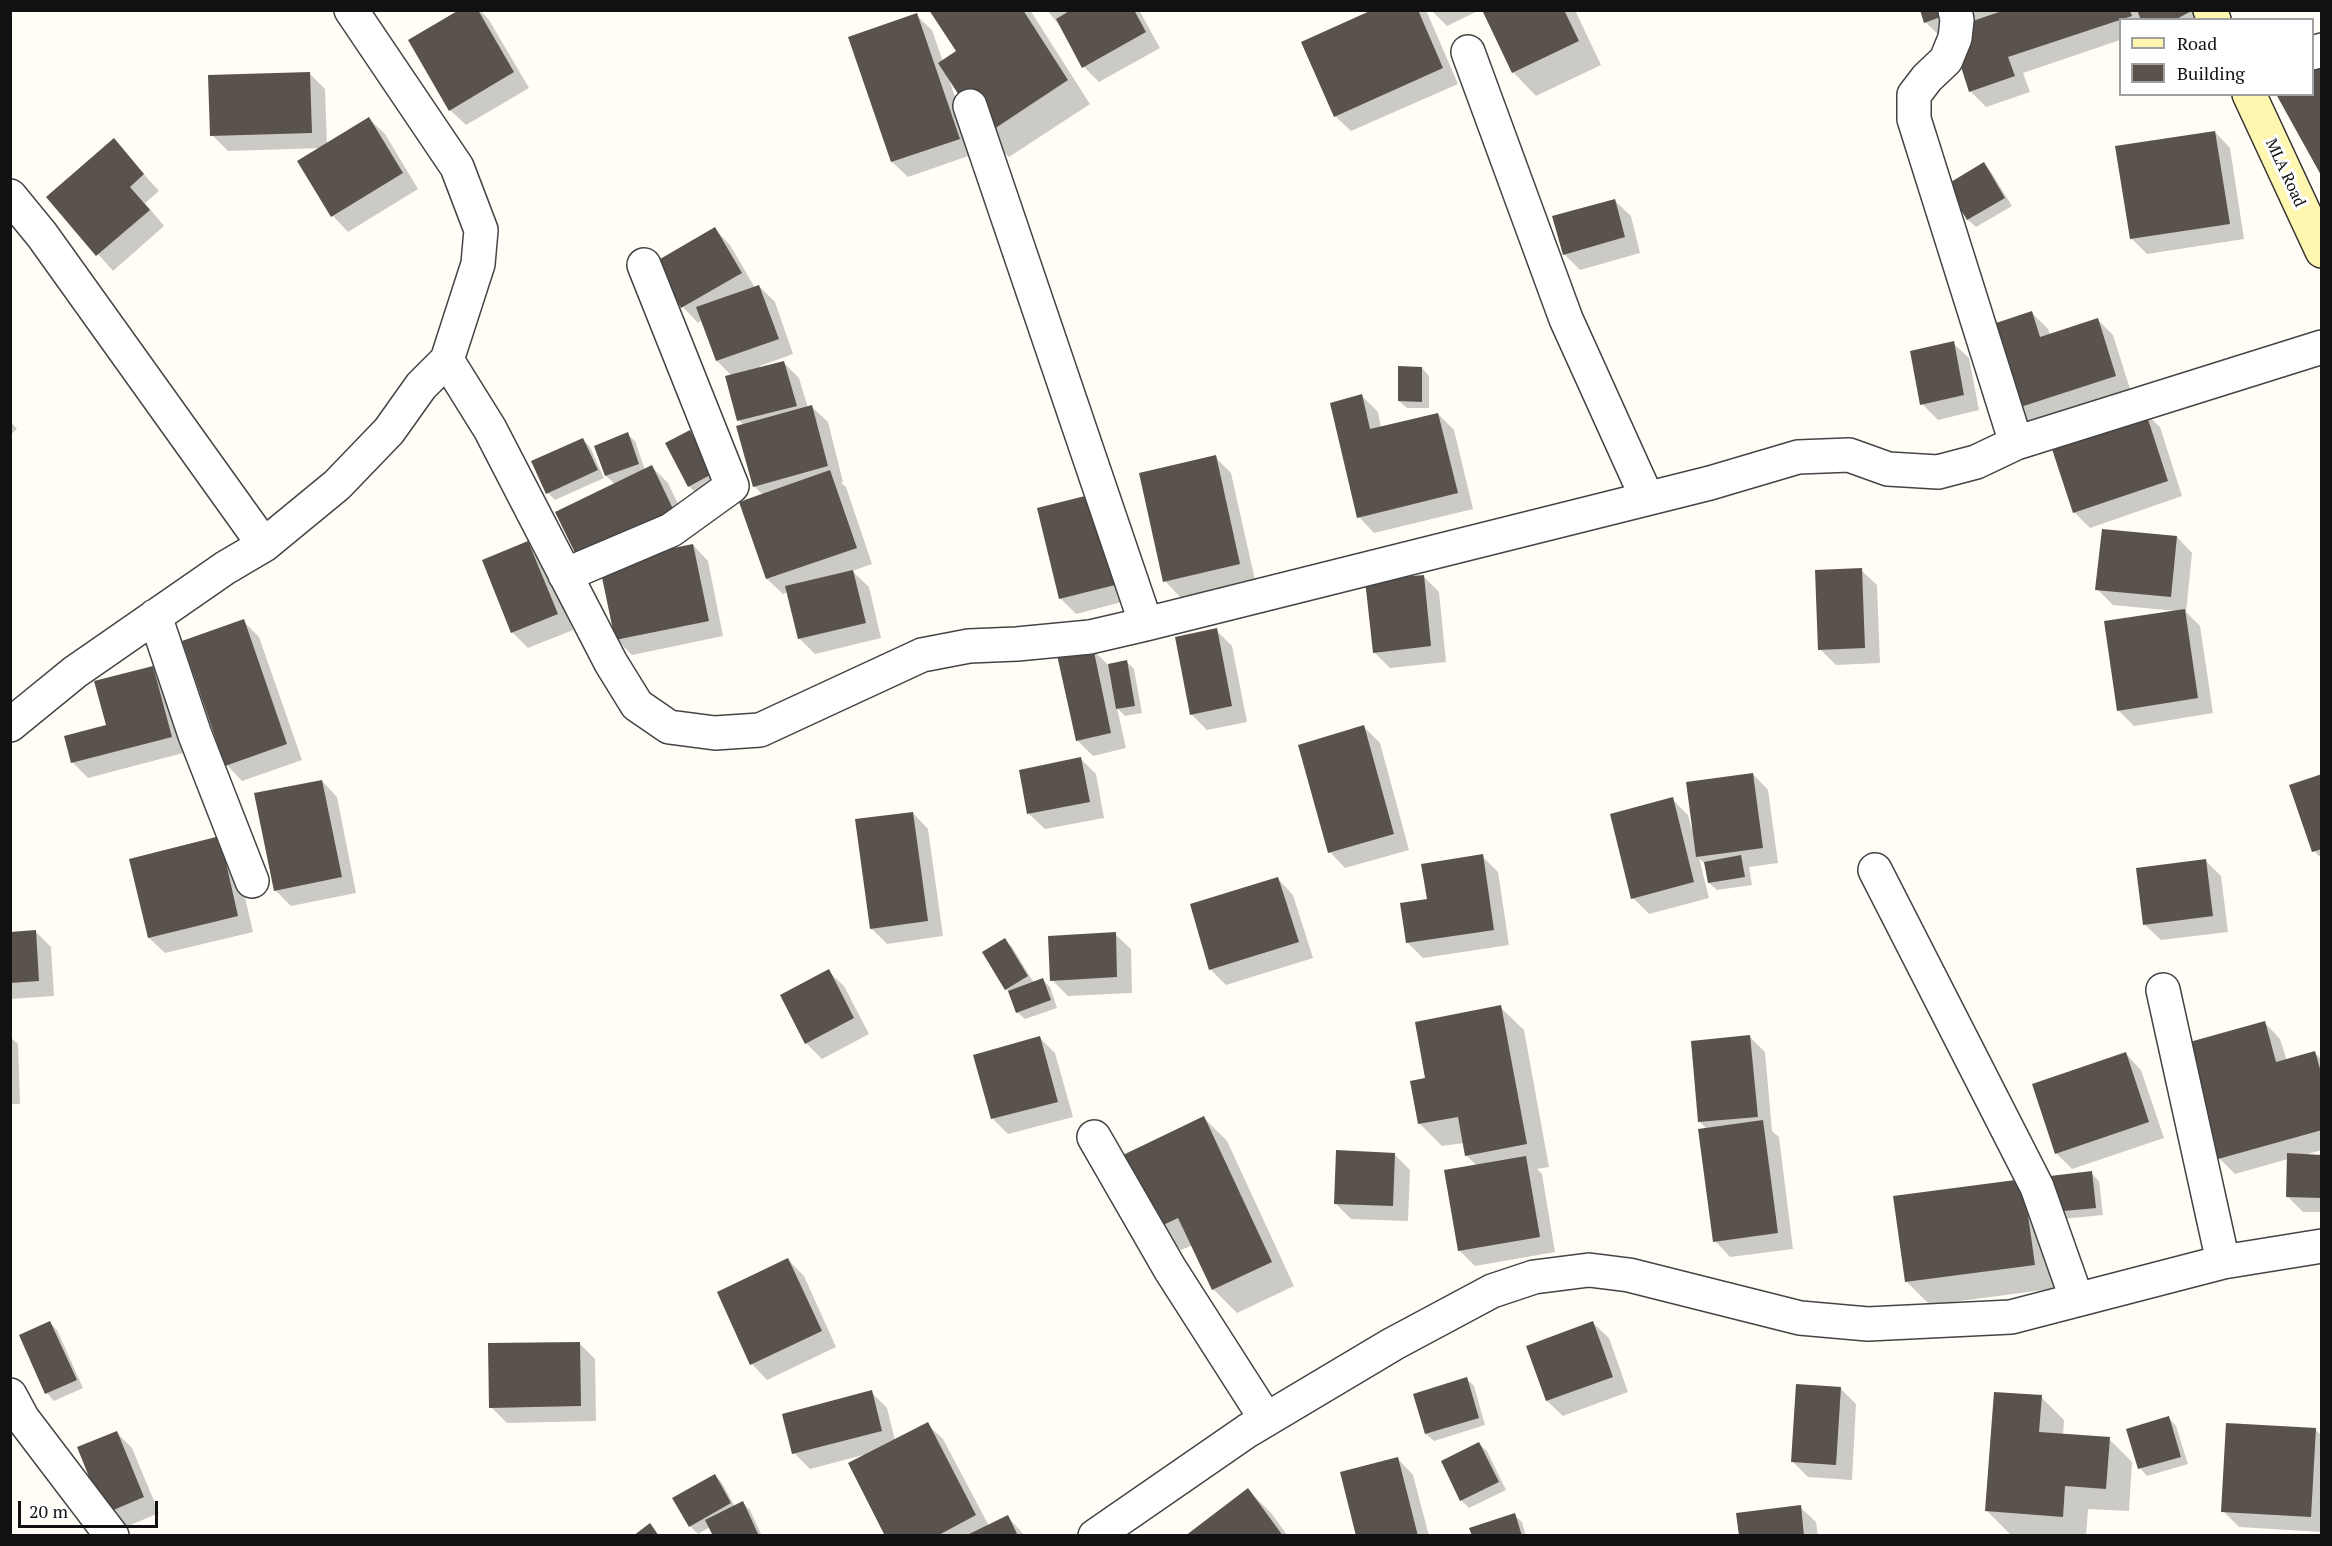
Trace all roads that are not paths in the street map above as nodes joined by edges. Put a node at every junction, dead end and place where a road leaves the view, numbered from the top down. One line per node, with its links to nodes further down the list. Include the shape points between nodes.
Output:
1 (351, 10): 10 (street, via 458,167 480,230 478,264)
2 (1964, 14): 11 (street, via 1946,60 1914,94 1914,119)
3 (1468, 52): 12 (street, via 1566,319)
4 (2250, 96): 7 (street, MLA Road)
5 (970, 106): 16 (street)
6 (10, 196): 13 (street)
7 (2322, 251)
8 (644, 265): 14 (street, via 732,486 670,530)
9 (2322, 347): 11 (street)
10 (447, 360): 13 (street, via 421,386 389,431 337,485); 14 (street, via 490,429)
11 (2016, 443): 12 (street, via 1976,462 1938,472 1888,469 1849,455 1798,457)
12 (1647, 498): 16 (street)
13 (264, 545): 15 (street)
14 (565, 575): 16 (street, via 637,705 669,727 715,733 760,730 922,655 969,646 1090,637)
15 (155, 616): 17 (street, via 75,672); 19 (street, via 195,735)
16 (1146, 624)
17 (10, 725)
18 (1875, 870): 24 (street, via 2037,1187)
19 (252, 881)
20 (2163, 990): 23 (street)
21 (1094, 1137): 26 (street, via 1170,1269)
22 (2322, 1246): 23 (street)
23 (2223, 1262): 24 (street)
24 (2077, 1300): 26 (street, via 2011,1317 1868,1324 1800,1318 1629,1275 1588,1270 1534,1277 1492,1291)
25 (10, 1395): 27 (street, via 23,1419)
26 (1266, 1419): 28 (street)
27 (112, 1536)
28 (1095, 1536)

